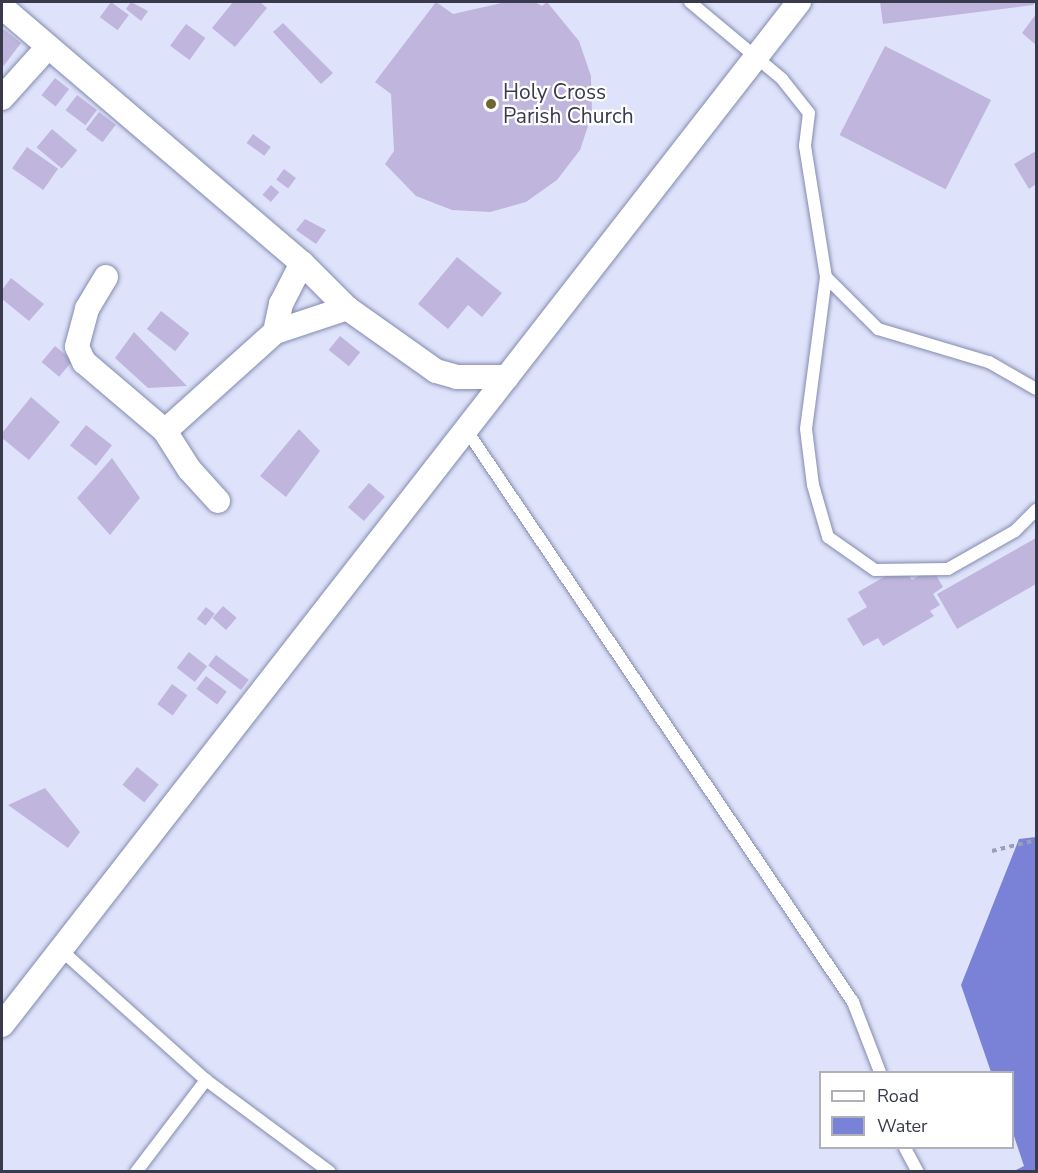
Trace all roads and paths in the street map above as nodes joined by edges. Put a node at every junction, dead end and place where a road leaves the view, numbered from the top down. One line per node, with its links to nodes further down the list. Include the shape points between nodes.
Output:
1 (690, 2): 5 (lane)
2 (799, 2): 5 (street)
3 (2, 8): 4 (street)
4 (48, 47): 6 (street); 7 (street)
5 (755, 57): 9 (lane, via 782,79 809,113 805,146); 12 (street)
6 (2, 98)
7 (302, 263): 10 (street); 11 (street, via 285,294)
8 (106, 277): 14 (street, via 87,309 77,347 84,362)
9 (826, 277): 13 (lane, via 878,329 989,362); 17 (lane, via 806,429 813,485 828,537 875,570 948,569 1015,531)
10 (347, 308): 11 (street); 12 (street, via 436,371 457,377)
11 (275, 332): 14 (street)
12 (507, 377): 15 (street)
13 (1036, 389)
14 (165, 431): 16 (street, via 184,462)
15 (467, 431): 20 (street); 22 (lane, via 853,1002)
16 (218, 501)
17 (1036, 510)
18 (1036, 840): 19 (path)
19 (992, 851)
20 (61, 950): 21 (street); 23 (lane)
21 (2, 1025)
22 (880, 1071)
23 (206, 1080): 25 (lane); 26 (lane)
24 (905, 1149): 27 (lane)
25 (136, 1172)
26 (330, 1172)
27 (918, 1172)

